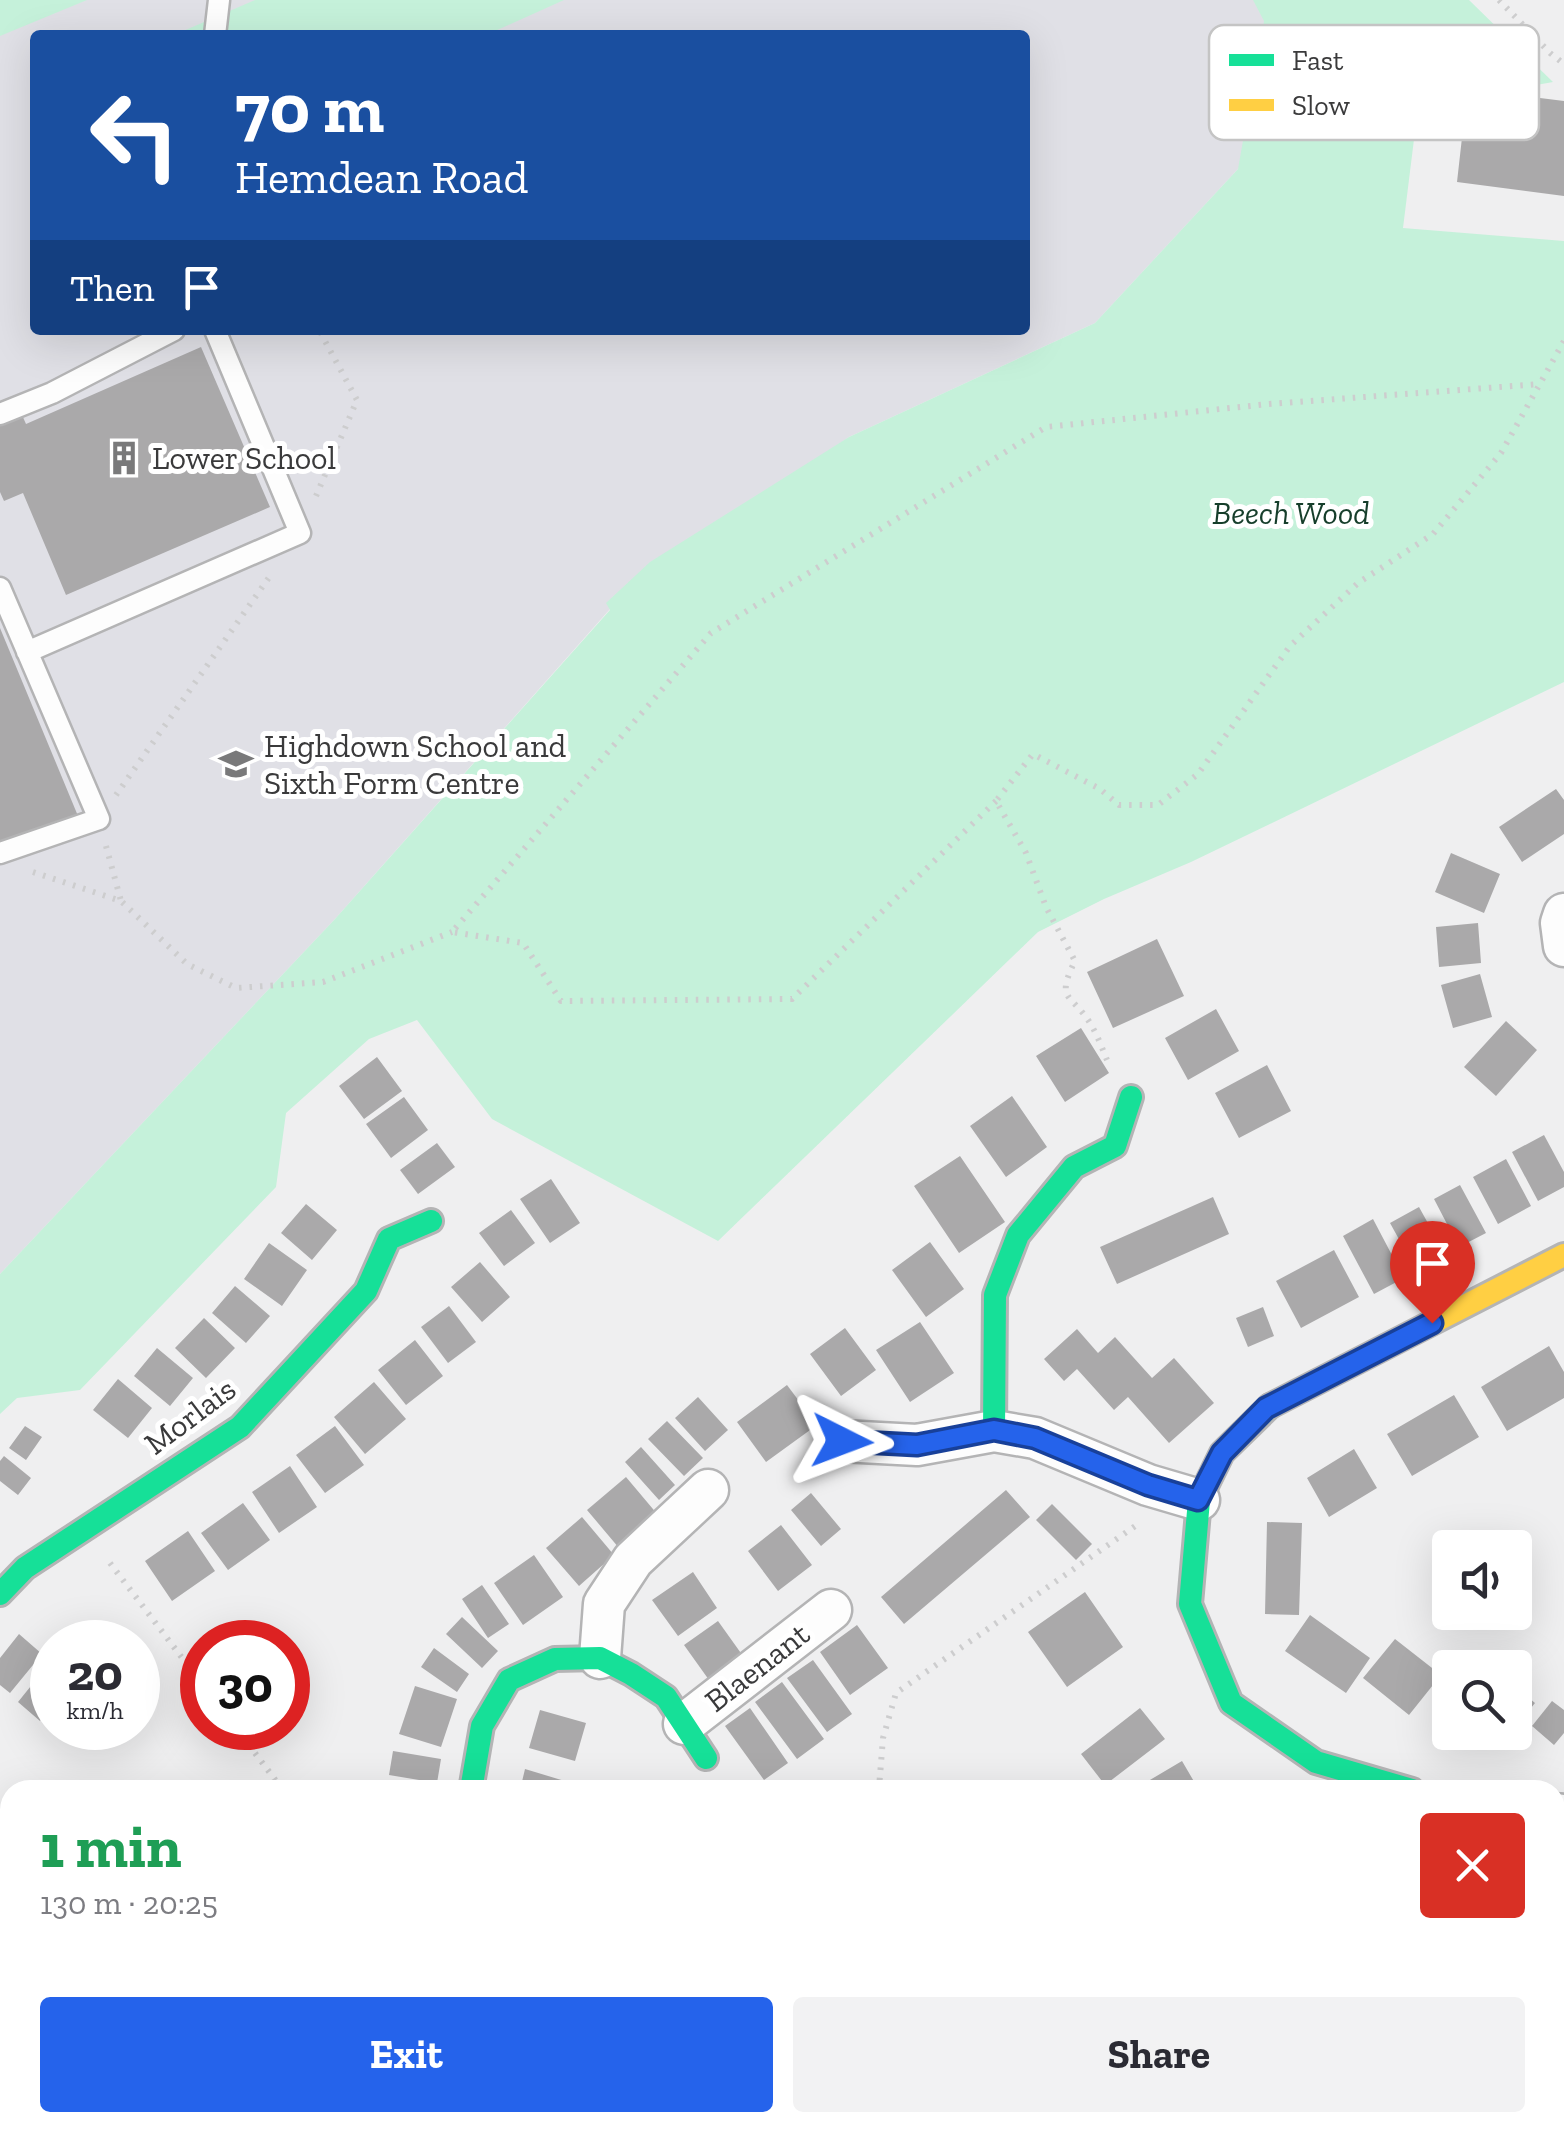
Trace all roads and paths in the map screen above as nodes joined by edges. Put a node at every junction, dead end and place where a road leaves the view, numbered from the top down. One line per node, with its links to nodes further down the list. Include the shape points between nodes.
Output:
1 (219, 0): 4 (lane)
2 (1499, 0): 3 (path)
3 (1523, 25)
4 (216, 30)
5 (1539, 42): 6 (path)
6 (1564, 64)
7 (164, 335): 12 (lane)
8 (217, 335): 13 (lane)
9 (322, 335): 13 (path, via 357,400)
10 (1564, 341): 11 (path)
11 (1541, 384): 16 (path, via 1502,453 1433,534 1358,583 1290,646 1198,774 1158,805 1119,805 1033,754); 22 (path, via 1046,427 710,633)
12 (0, 414)
13 (300, 533): 15 (lane); 17 (path)
14 (0, 588): 15 (lane)
15 (27, 652): 17 (lane)
16 (996, 801): 22 (path, via 792,999 561,1001 523,944); 24 (path, via 1075,960 1066,997 1090,1023)
17 (99, 819): 18 (lane); 20 (path)
18 (0, 852)
19 (17, 868): 20 (path)
20 (121, 901): 22 (path, via 187,964 236,988 323,982)
21 (1564, 914): 23 (street)
22 (452, 932)
23 (1564, 946)
24 (1108, 1062)
25 (1131, 1097): 28 (street, via 1116,1146 1074,1167 1018,1235 995,1295)
26 (431, 1221): 32 (street, Morlais, via 390,1239 366,1291 240,1428)
27 (1564, 1255): 31 (street, via 1266,1408 1222,1453)
28 (994, 1430): 29 (street, via 917,1445); 31 (street, via 1035,1438)
29 (842, 1441)
30 (708, 1490): 36 (street, via 633,1560 604,1604)
31 (1198, 1500): 42 (path, via 1139,1523 896,1694); 43 (street, via 1190,1604 1232,1703 1316,1762)
32 (85, 1530): 33 (street, Morlais, via 25,1568); 35 (path)
33 (0, 1594)
34 (831, 1610): 37 (street, Blaenant)
35 (180, 1655)
36 (600, 1658): 37 (street, Blaenant, via 666,1698); 41 (street, via 555,1659 510,1680 482,1726)
37 (684, 1724): 39 (street, Blaenant)
38 (253, 1750): 40 (path)
39 (706, 1758)
40 (275, 1780)
41 (472, 1780)
42 (880, 1780)
43 (1378, 1780)

